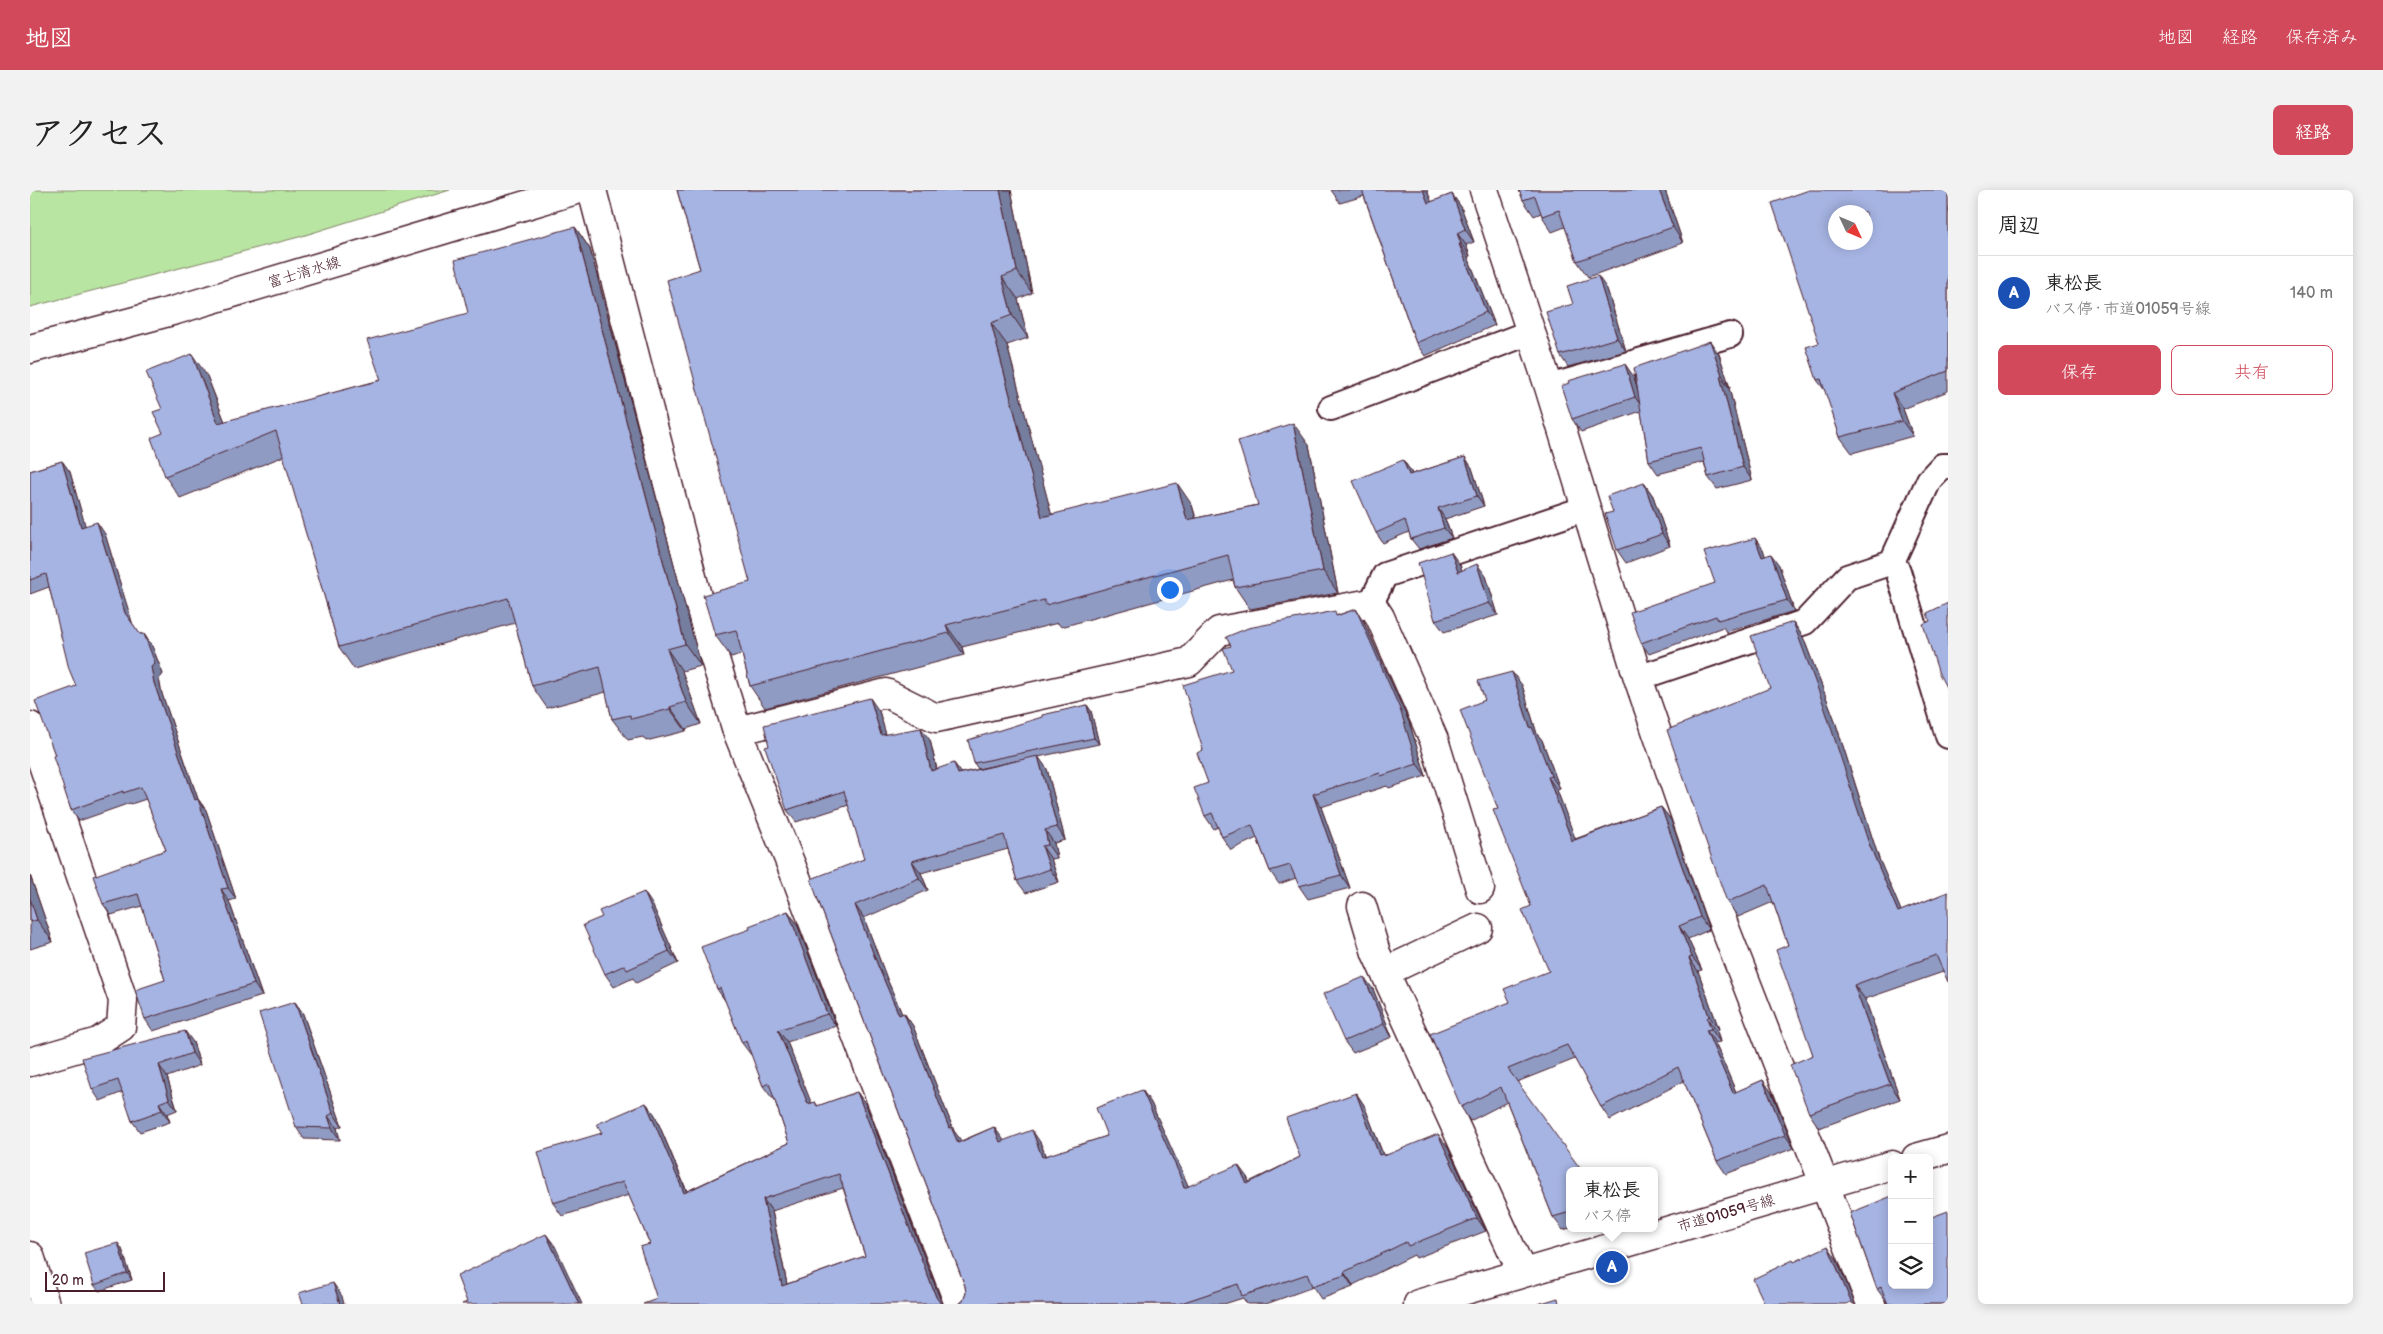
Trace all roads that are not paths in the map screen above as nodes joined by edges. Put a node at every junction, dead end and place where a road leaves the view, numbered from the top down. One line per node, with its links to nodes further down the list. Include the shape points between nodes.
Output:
1 (576, 190): 6 (street, 富士清水線, via 186,307)
2 (592, 190): 15 (street, via 705,627)
3 (1484, 190): 4 (street)
4 (1531, 332): 7 (street); 8 (lane)
5 (1730, 335): 7 (lane)
6 (30, 349)
7 (1549, 387): 10 (street)
8 (1330, 408)
9 (1946, 473): 11 (lane, via 1929,480)
10 (1587, 508): 12 (lane, via 1385,575); 13 (street)
11 (1892, 562): 13 (lane, via 1847,577 1805,622); 16 (lane, via 1898,571)
12 (1371, 603): 15 (street, via 1219,631 1189,662 936,718 886,692); 17 (street, via 1434,740)
13 (1638, 678): 25 (street, via 1718,910)
14 (30, 726): 21 (street, via 123,1000 121,1027 98,1042)
15 (737, 731): 30 (street)
16 (1948, 736)
17 (1480, 889)
18 (1362, 906): 20 (street)
19 (1478, 928): 20 (street)
20 (1385, 972): 27 (street)
21 (30, 1062)
22 (1948, 1148): 23 (street)
23 (1929, 1154)
24 (1888, 1166): 25 (street, 市道01059号線)
25 (1824, 1184): 27 (street, 市道01059号線); 32 (street)
26 (30, 1256): 29 (street)
27 (1522, 1272): 28 (street, 市道01059号線)
28 (1479, 1295): 31 (street, 市道01059号線)
29 (45, 1304)
30 (959, 1304)
31 (1418, 1304)
32 (1871, 1304)

